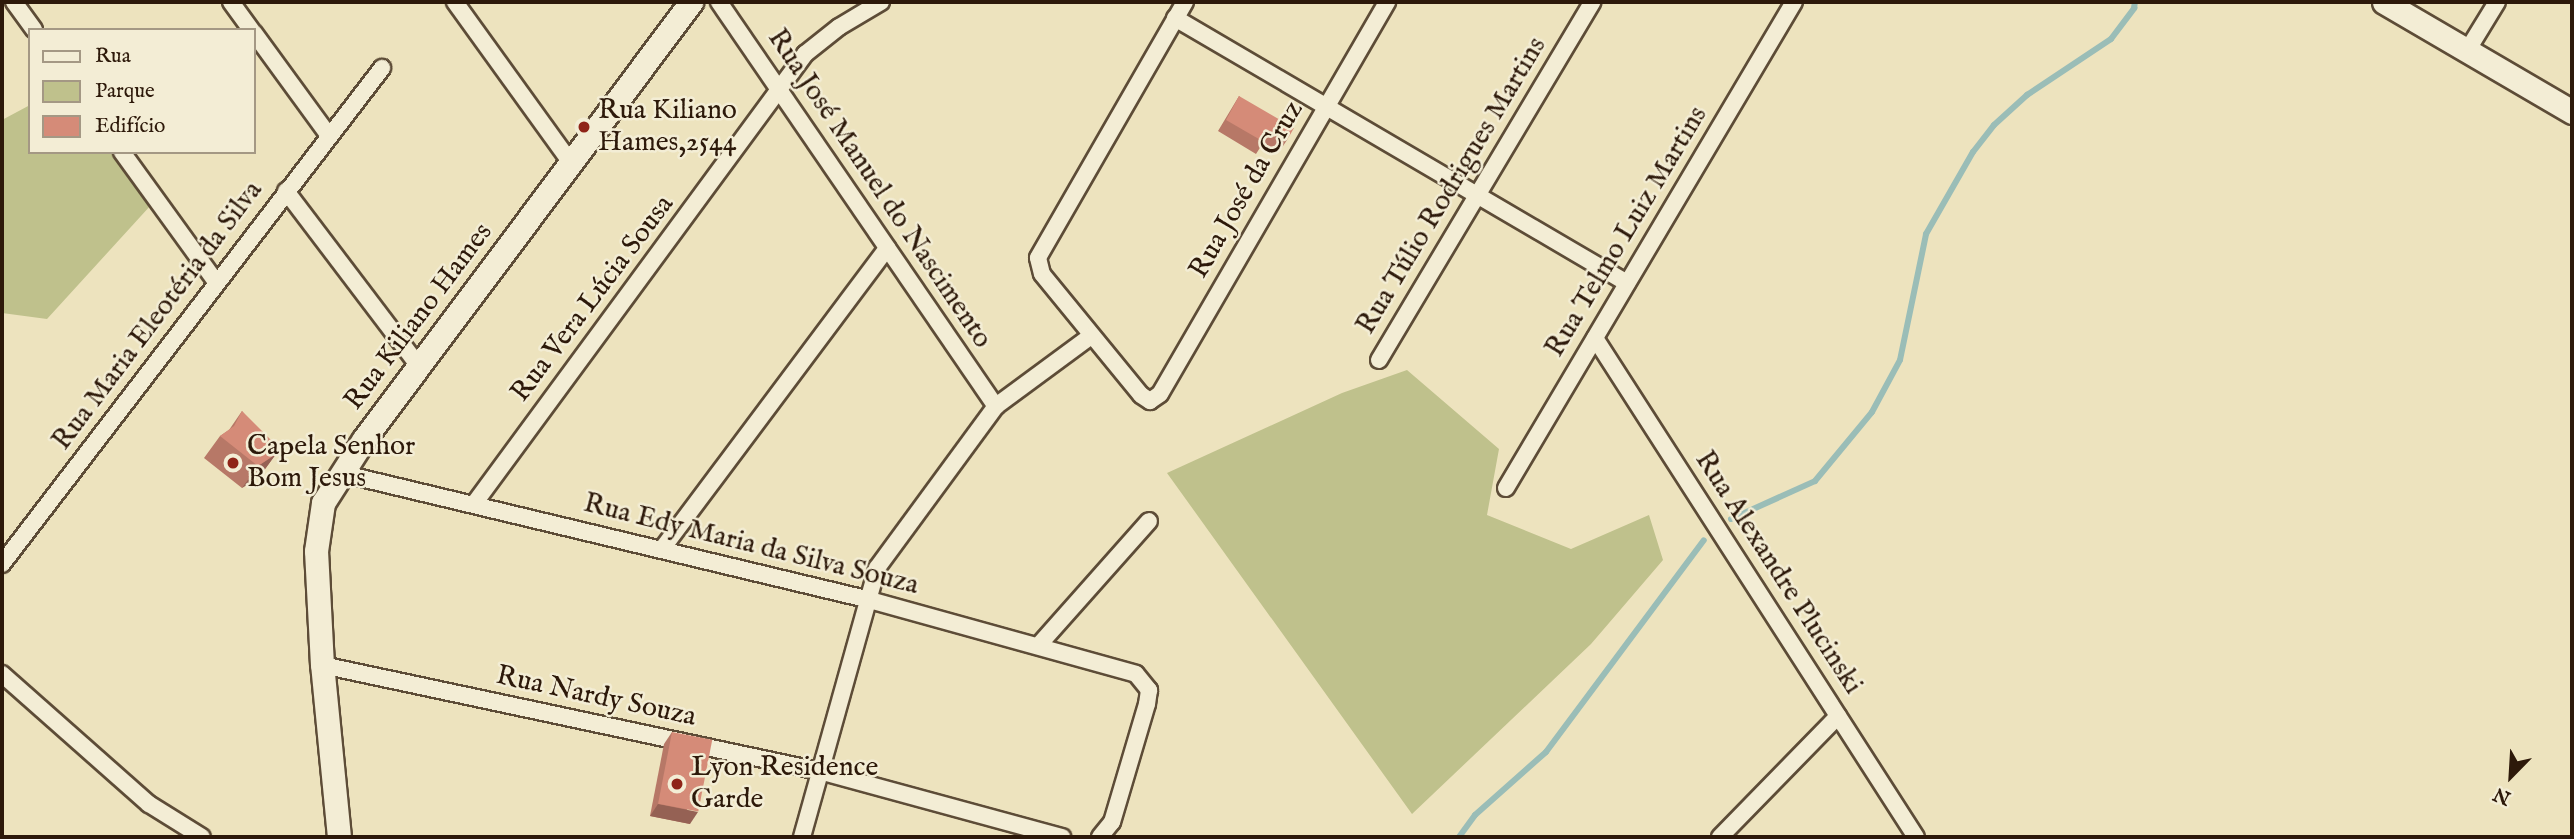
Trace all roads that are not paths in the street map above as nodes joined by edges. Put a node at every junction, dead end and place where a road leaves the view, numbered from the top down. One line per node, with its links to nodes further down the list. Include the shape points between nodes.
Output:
1 (13, 2): 14 (street)
2 (231, 2): 15 (street)
3 (455, 2): 24 (street)
4 (691, 2): 24 (main road, Rua Kiliano Hames)
5 (719, 2): 19 (street, Rua José Manuel do Nascimento)
6 (881, 2): 19 (street, Rua Vera Lúcia Sousa, via 805,54)
7 (1185, 2): 13 (street)
8 (1387, 2): 20 (street, Rua José da Cruz)
9 (1592, 2): 26 (street, Rua Túlio Rodrigues Martins)
10 (1794, 2): 29 (street, Rua Telmo Luiz Martins)
11 (2384, 2): 17 (main road)
12 (2497, 2): 17 (street)
13 (1175, 18): 20 (street); 30 (street, via 1038,258 1042,274)
14 (32, 28)
15 (251, 28)
16 (256, 35): 22 (street)
17 (2467, 51): 21 (main road)
18 (382, 68): 22 (street, Rua Maria Eleotéria da Silva)
19 (780, 91): 27 (street, Rua José Manuel do Nascimento); 37 (street, Rua Vera Lúcia Sousa)
20 (1325, 106): 26 (street); 30 (street, Rua José da Cruz, via 1160,394 1145,399)
21 (2572, 111)
22 (329, 136): 25 (street, Rua Maria Eleotéria da Silva)
23 (123, 154): 28 (street)
24 (572, 163): 33 (main road, Rua Kiliano Hames)
25 (286, 191): 28 (street, Rua Maria Eleotéria da Silva); 33 (street)
26 (1477, 195): 29 (street); 32 (street, Rua Túlio Rodrigues Martins)
27 (887, 248): 34 (street, Rua José Manuel do Nascimento); 39 (street)
28 (216, 282): 40 (street, Rua Maria Eleotéria da Silva)
29 (1627, 283): 31 (street, Rua Telmo Luiz Martins)
30 (1091, 336): 34 (street)
31 (1595, 338): 36 (street, Rua Telmo Luiz Martins); 45 (street, Rua Alexandre Plucinski)
32 (1379, 360)
33 (419, 366): 35 (main road, Rua Kiliano Hames)
34 (996, 406): 41 (street, via 881,560)
35 (340, 473): 37 (street, Rua Edy Maria da Silva Souza); 43 (main road, Rua Kiliano Hames, via 323,503 317,531)
36 (1506, 488)
37 (474, 504): 39 (street, Rua Edy Maria da Silva Souza)
38 (1149, 521): 42 (street)
39 (662, 549): 41 (street, Rua Edy Maria da Silva Souza)
40 (2, 564)
41 (866, 599): 42 (street, Rua Edy Maria da Silva Souza); 46 (street)
42 (1038, 646): 51 (street, Rua Edy Maria da Silva Souza, via 1136,674 1149,690 1112,822)
43 (322, 665): 46 (street, Rua Nardy Souza); 48 (main road, Rua Kiliano Hames)
44 (2, 674): 47 (street, via 149,804)
45 (1838, 716): 52 (street); 53 (street, Rua Alexandre Plucinski)
46 (819, 771): 49 (street); 50 (street, Rua Nardy Souza)
47 (202, 837)
48 (339, 837)
49 (802, 837)
50 (1062, 837)
51 (1100, 837)
52 (1720, 837)
53 (1916, 837)

